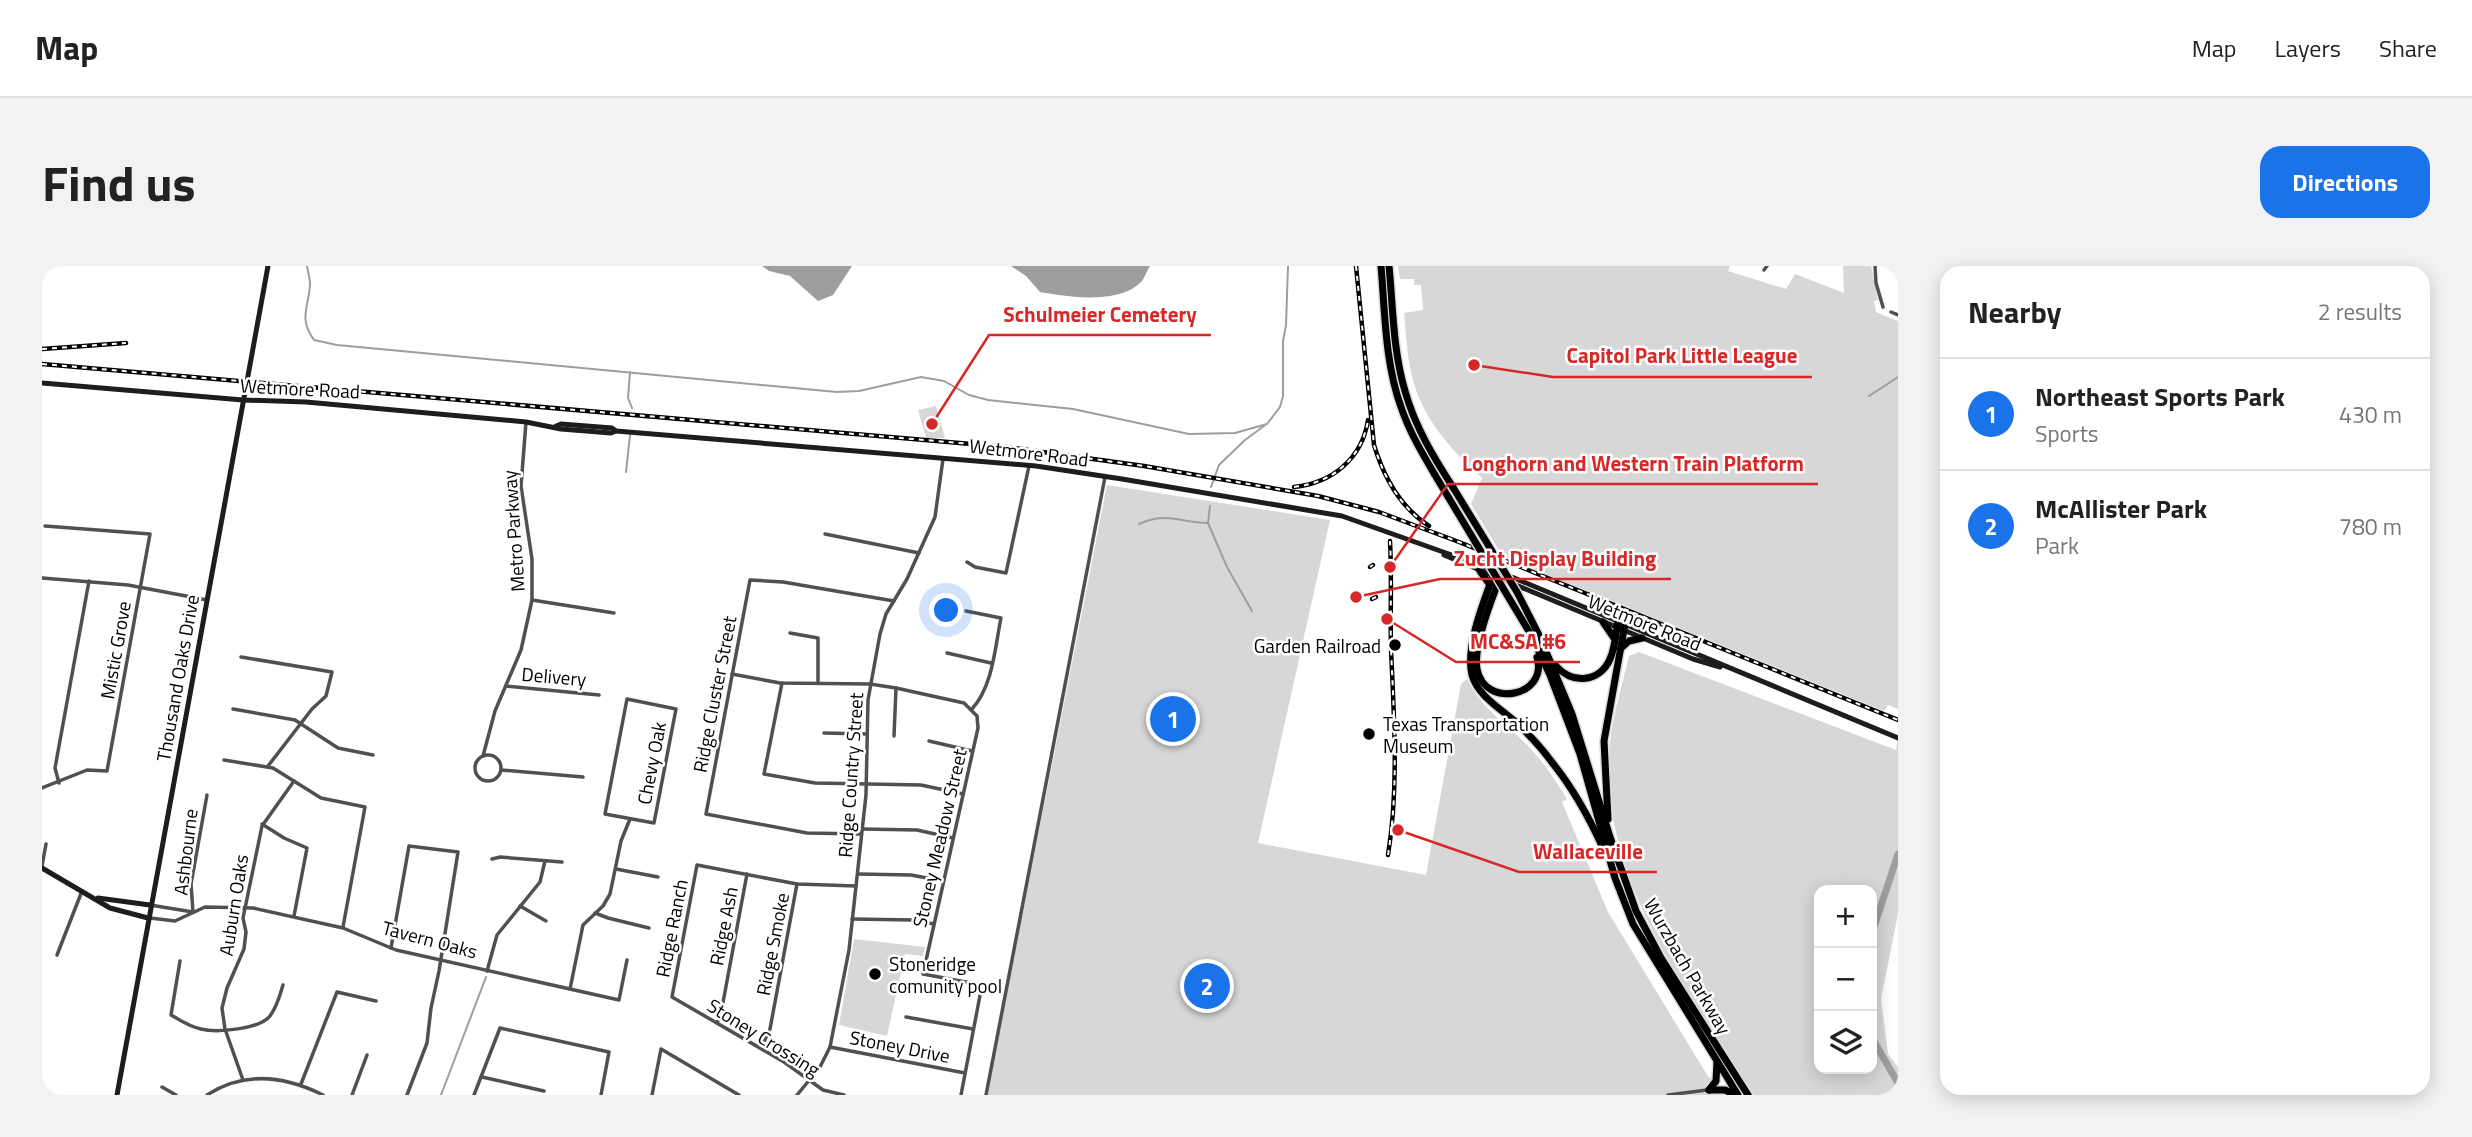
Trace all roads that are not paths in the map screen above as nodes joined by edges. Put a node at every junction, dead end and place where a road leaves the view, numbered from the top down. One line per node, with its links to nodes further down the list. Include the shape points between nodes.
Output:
1 (268, 266): 9 (main road, Thousand Oaks Drive)
2 (1381, 266): 35 (highway, Wurzbach Parkway, bridge, via 1391,365 1415,441)
3 (1389, 266): 41 (highway, Wurzbach Parkway, bridge, via 1405,391 1426,444 1517,592)
4 (1875, 266): 5 (street)
5 (1884, 307)
6 (1891, 312): 7 (street)
7 (1898, 315)
8 (42, 383): 9 (main road, Wetmore Road)
9 (243, 401): 10 (main road, Wetmore Road, via 306,402); 27 (main road, Thousand Oaks Drive)
10 (526, 422): 11 (main road, Wetmore Road); 28 (street, Metro Parkway, via 521,486)
11 (943, 459): 12 (main road, Wetmore Road); 17 (street, Ridge Country Street, via 937,508)
12 (1030, 466): 13 (main road, Wetmore Road); 18 (street, via 1006,573)
13 (1105, 477): 16 (main road, Wetmore Road, via 1315,510); 143 (street)
14 (44, 526): 25 (street, Mistic Grove, via 150,534)
15 (825, 534): 17 (street)
16 (1430, 547): 19 (main road, Wetmore Road); 20 (main road, Wetmore Road)
17 (919, 553): 29 (street, Ridge Country Street)
18 (967, 562)
19 (1480, 571): 20 (main road, Wetmore Road); 23 (highway)
20 (1498, 575): 23 (highway); 24 (main road, Wetmore Road); 26 (highway); 33 (main road, Wetmore Road)
21 (42, 578): 22 (street)
22 (89, 582): 25 (street); 67 (street, via 55,768)
23 (1490, 585): 86 (highway, via 1473,647 1473,678 1569,784)
24 (1514, 585): 26 (highway); 32 (main road, Wetmore Road)
25 (140, 587): 27 (street); 67 (street, Mistic Grove, via 107,771 87,771)
26 (1493, 595): 35 (highway, via 1477,665 1490,690 1510,695 1533,683 1539,662)
27 (207, 600): 92 (main road, Thousand Oaks Drive)
28 (532, 600): 31 (street); 48 (street, Metro Parkway, via 521,650)
29 (894, 601): 44 (street, Ridge Cluster Street, via 750,580); 47 (street, Ridge Country Street, via 880,634)
30 (966, 611): 42 (street, via 1001,618)
31 (614, 613)
32 (1602, 622): 33 (main road, Wetmore Road); 37 (highway)
33 (1621, 625): 36 (main road, Wetmore Road); 37 (highway); 38 (highway); 43 (main road, Wetmore Road, via 1696,652)
34 (790, 633): 46 (street, via 818,638)
35 (1530, 633): 86 (highway, Wurzbach Parkway, via 1580,754)
36 (1642, 638): 38 (highway); 43 (main road, Wetmore Road)
37 (1615, 640): 41 (highway, via 1606,666 1588,679 1567,676)
38 (1619, 650): 75 (highway, via 1604,741)
39 (947, 653): 42 (street)
40 (242, 657): 53 (street, via 332,672 326,696)
41 (1550, 661): 75 (highway, Wurzbach Parkway, via 1587,758)
42 (991, 663): 52 (street, via 983,695)
43 (1733, 671): 57 (main road, Wetmore Road)
44 (732, 674): 45 (street); 74 (street, Ridge Cluster Street, via 706,814 807,833)
45 (782, 683): 46 (street); 68 (street, via 764,774 808,783)
46 (818, 683): 47 (street)
47 (870, 684): 49 (street); 55 (street, Ridge Country Street)
48 (506, 686): 50 (street, Delivery); 61 (street, Metro Parkway)
49 (896, 688): 52 (street); 56 (street)
50 (599, 695)
51 (233, 709): 53 (street)
52 (972, 709): 59 (street, Stoney Meadow Street, via 978,725)
53 (302, 722): 60 (street, via 338,748); 63 (street)
54 (824, 733): 55 (street)
55 (867, 734): 68 (street, Ridge Country Street)
56 (894, 736)
57 (1898, 738)
58 (929, 741): 59 (street)
59 (972, 751): 70 (street, Stoney Meadow Street)
60 (373, 755)
61 (482, 756): 64 (street, via 498,758); 64 (street, via 475,764 480,778 491,780)
62 (224, 760): 63 (street)
63 (268, 766): 66 (street)
64 (501, 770): 65 (street)
65 (583, 777)
66 (295, 781): 73 (street, Auburn Oaks); 102 (street, via 321,798 365,807)
67 (59, 783): 69 (street)
68 (867, 784): 70 (street, via 921,785); 74 (street, Ridge Country Street)
69 (42, 788)
70 (963, 794): 76 (street, Stoney Meadow Street)
71 (207, 795): 95 (street, Ashbourne, via 191,884)
72 (629, 818): 72 (street, Chevy Oak, via 605,814 626,699 676,709 654,823); 82 (street)
73 (262, 824): 94 (street, Auburn Oaks); 97 (street, via 307,848)
74 (862, 832): 76 (street, via 917,830); 84 (street, Ridge Country Street)
75 (1610, 837): 146 (highway, Wurzbach Parkway, via 1627,890 1648,934)
76 (953, 838): 87 (street, Stoney Meadow Street)
77 (46, 844): 81 (street)
78 (492, 859): 79 (street)
79 (545, 861): 80 (street); 93 (street, via 540,882)
80 (562, 862)
81 (42, 867): 90 (main road, Tavern Oaks)
82 (616, 869): 85 (street); 96 (street, via 610,894)
83 (747, 874): 88 (street); 112 (street, Ridge Ranch, via 697,865); 115 (street, Ridge Ash)
84 (858, 874): 87 (street); 89 (street, Ridge Country Street)
85 (658, 877)
86 (1615, 878): 121 (highway, Wurzbach Parkway, via 1638,935)
87 (943, 881): 101 (street, Stoney Meadow Street)
88 (797, 884): 89 (street); 119 (street, Ridge Smoke, via 770,1029)
89 (856, 886): 99 (street, Ridge Country Street)
90 (82, 891): 91 (main road, Tavern Oaks); 105 (street)
91 (95, 898): 92 (main road, Tavern Oaks); 98 (main road, Tavern Oaks, via 110,908)
92 (150, 905): 95 (street, Tavern Oaks); 98 (main road, Thousand Oaks Drive)
93 (520, 906): 100 (street); 109 (street, via 497,935)
94 (246, 907): 95 (street, Tavern Oaks, via 216,906); 97 (street, Tavern Oaks); 116 (street, Auburn Oaks, via 244,949 224,998)
95 (193, 912): 98 (street, Tavern Oaks, via 175,921)
96 (595, 913): 103 (street); 111 (street, via 583,925)
97 (294, 916): 102 (street, Tavern Oaks)
98 (148, 918): 130 (main road, Thousand Oaks Drive)
99 (852, 919): 101 (street); 118 (street, Ridge Country Street)
100 (546, 921)
101 (934, 924): 117 (street, Stoney Meadow Street, via 923,974 982,985)
102 (343, 928): 104 (street, Tavern Oaks)
103 (649, 928)
104 (391, 948): 106 (street, Tavern Oaks); 106 (street, via 409,846 458,852)
105 (57, 955)
106 (440, 960): 109 (street, Tavern Oaks); 135 (street, via 427,1043)
107 (626, 960): 111 (street, Tavern Oaks, via 619,1000)
108 (180, 961): 116 (street, via 171,1015 198,1029)
109 (487, 971): 111 (street, Tavern Oaks)
110 (283, 985): 116 (street, via 268,1018 255,1025)
111 (570, 989)
112 (672, 997): 115 (street, Stoney Crossing)
113 (376, 1001): 126 (street, via 337,992)
114 (906, 1017): 117 (street)
115 (717, 1023): 119 (street, Stoney Crossing)
116 (225, 1029): 124 (street, Auburn Oaks)
117 (974, 1029): 122 (street)
118 (830, 1047): 122 (street, Stoney Drive); 125 (street, Ridge Country Street)
119 (761, 1048): 125 (street, Stoney Crossing)
120 (367, 1055): 134 (street)
121 (1717, 1061): 128 (highway, via 1717,1077); 145 (highway, Wurzbach Parkway)
122 (965, 1073): 142 (street)
123 (482, 1077): 129 (street); 136 (street); 137 (street, via 500,1028 609,1052)
124 (243, 1080): 126 (street, via 274,1078); 132 (street)
125 (809, 1080): 140 (street, Ridge Country Street); 141 (street, Stoney Crossing, via 822,1090)
126 (301, 1084): 133 (street)
127 (162, 1087): 131 (street)
128 (1709, 1090): 144 (street); 145 (highway)
129 (544, 1091)
130 (117, 1095)
131 (176, 1095)
132 (206, 1095)
133 (323, 1095)
134 (352, 1095)
135 (407, 1095)
136 (474, 1095)
137 (601, 1095)
138 (652, 1095): 139 (street, via 661,1049)
139 (739, 1095)
140 (797, 1095)
141 (844, 1095)
142 (961, 1095)
143 (986, 1095)
144 (1668, 1095)
145 (1737, 1095)
146 (1748, 1095)

